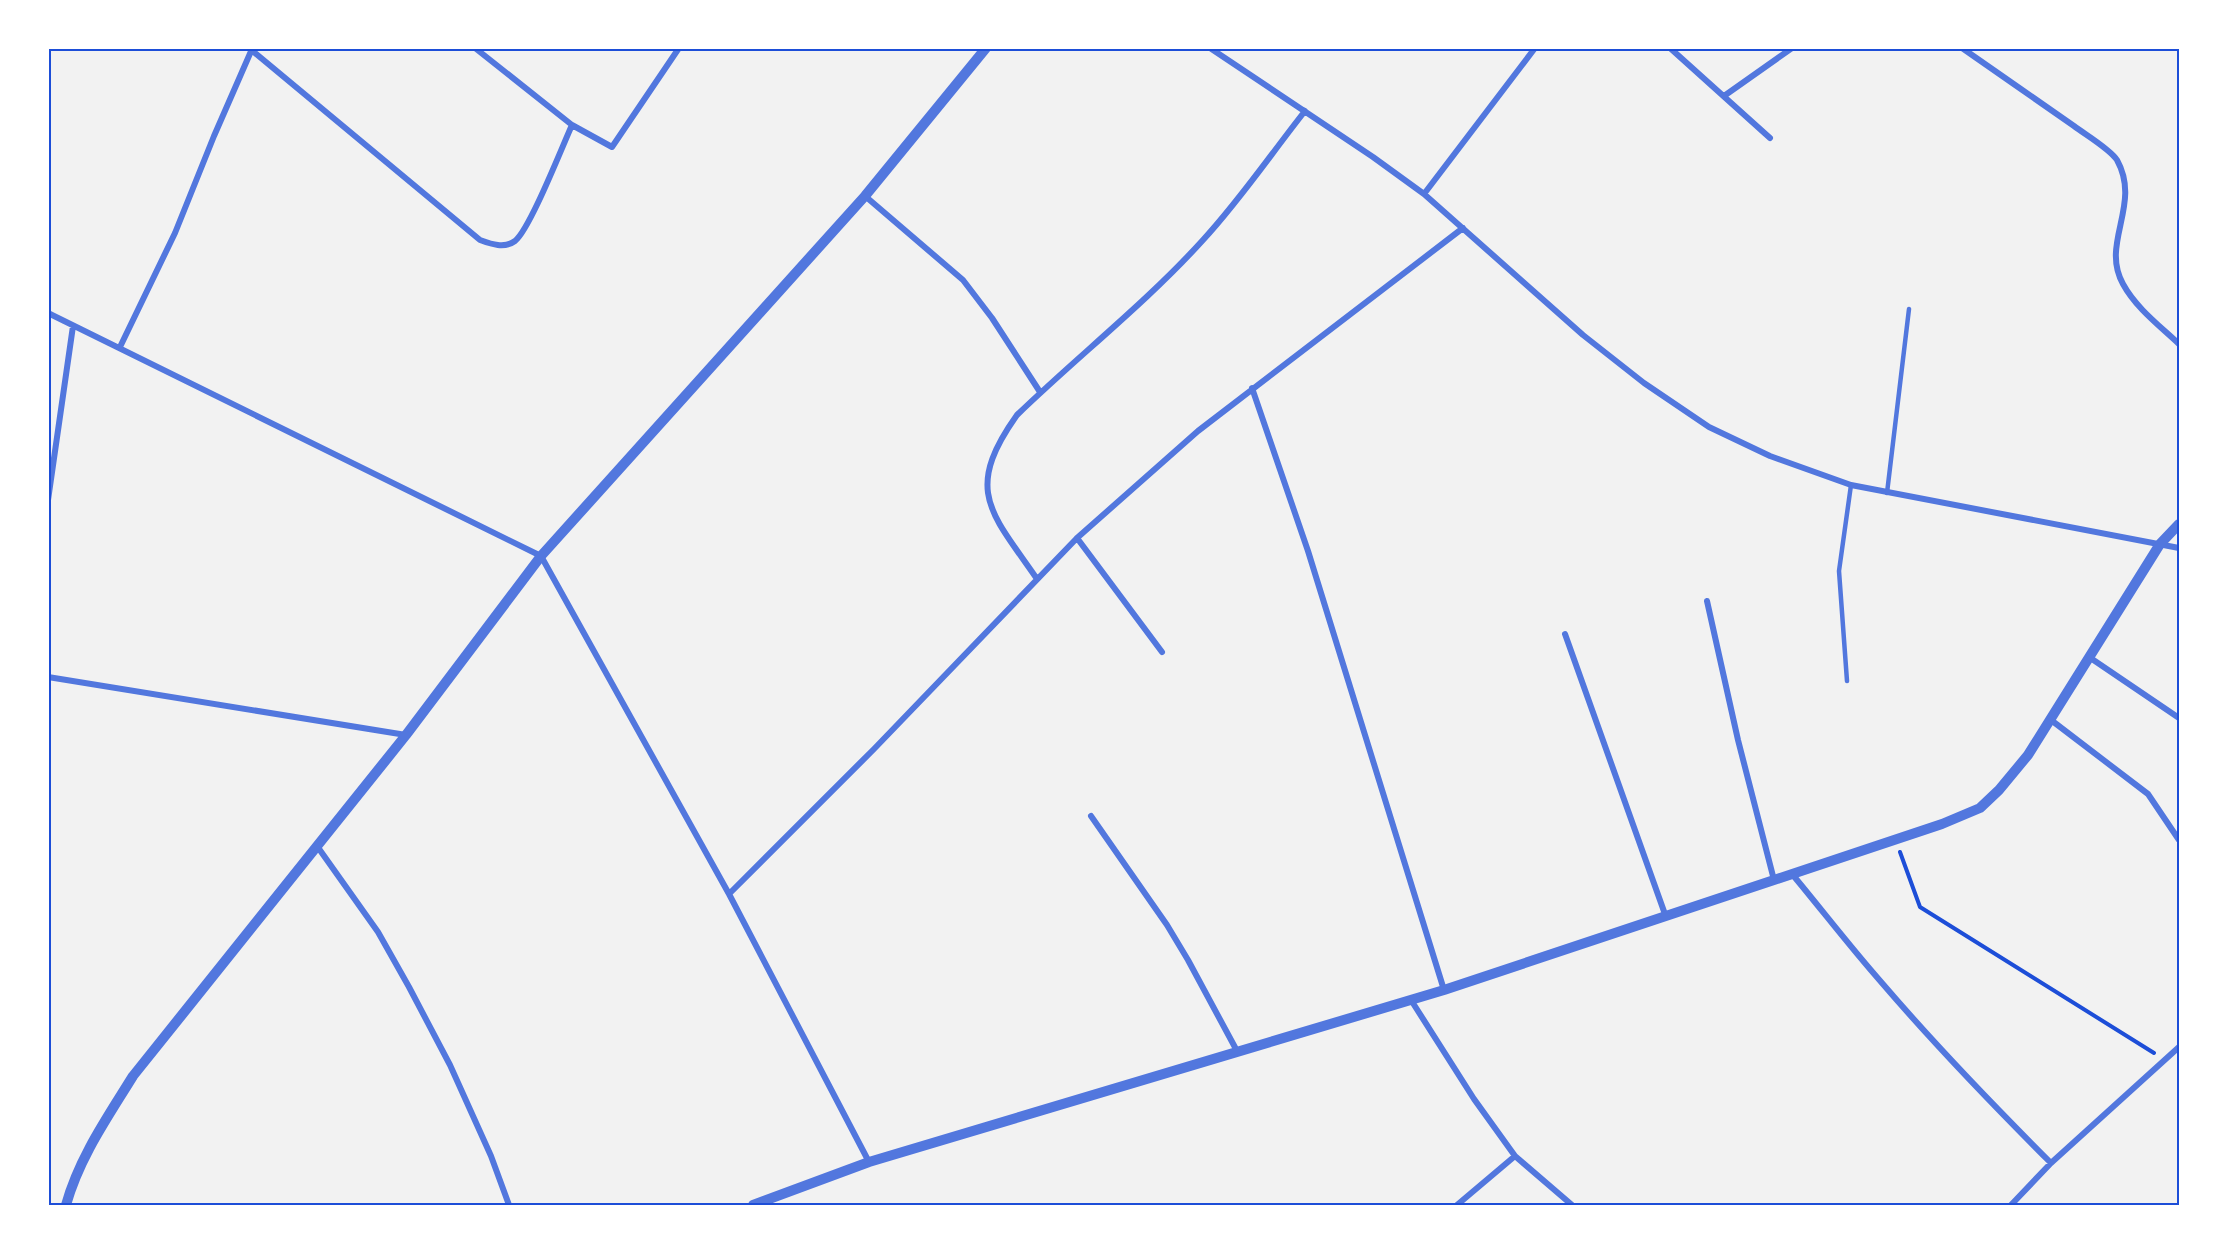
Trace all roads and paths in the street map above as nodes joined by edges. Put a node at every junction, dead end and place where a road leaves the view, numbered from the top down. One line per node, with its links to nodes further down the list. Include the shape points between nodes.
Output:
1 (475, 48): 12 (street)
2 (679, 48): 12 (street, via 612,147)
3 (986, 48): 15 (street)
4 (1210, 48): 11 (street)
5 (1535, 48): 14 (street)
6 (1670, 48): 10 (street)
7 (1792, 48): 10 (street)
8 (1962, 48): 20 (street, via 2116,158 2125,179 2127,198 2116,266 2123,284 2142,309)
9 (251, 49): 12 (street, via 480,240 498,246 514,241 527,225); 21 (street, via 175,233)
10 (1724, 96): 13 (street)
11 (1305, 111): 14 (street); 23 (street, via 1202,242)
12 (572, 124)
13 (1770, 138)
14 (1425, 194): 16 (street)
15 (865, 196): 23 (street, via 963,280); 31 (street)
16 (1463, 228): 22 (street); 24 (street, via 1583,335 1709,427 1770,456)
17 (1909, 309): 25 (lane)
18 (48, 313): 19 (street)
19 (73, 326): 21 (street); 26 (street)
20 (2179, 344)
21 (120, 347): 31 (street)
22 (1252, 388): 28 (street); 50 (street, via 1341,652)
23 (1040, 392): 32 (street, via 1002,437 987,479 992,509)
24 (1851, 485): 25 (street); 38 (lane, via 1839,571)
25 (1887, 493): 29 (street)
26 (48, 500)
27 (2179, 524): 29 (street)
28 (1077, 538): 32 (street); 35 (street)
29 (2160, 544): 30 (street); 36 (street)
30 (2179, 548)
31 (541, 556): 41 (street); 48 (street)
32 (1037, 579): 48 (street)
33 (1707, 601): 47 (street)
34 (1565, 634): 49 (street)
35 (1162, 652)
36 (2089, 657): 39 (street); 40 (street)
37 (48, 677): 41 (street)
38 (1847, 681)
39 (2179, 718)
40 (2051, 720): 43 (street, via 2028,755 1980,808); 44 (street, via 2148,794)
41 (406, 735): 45 (street)
42 (1091, 816): 53 (street, via 1167,925)
43 (1896, 839): 46 (street); 54 (path, via 1920,907)
44 (2179, 840)
45 (316, 846): 58 (street, via 133,1077 96,1135); 59 (street, via 378,932 409,987 450,1065)
46 (1792, 874): 47 (street); 57 (street, via 1923,1029)
47 (1774, 880): 49 (street)
48 (729, 894): 56 (street)
49 (1666, 917): 50 (street)
50 (1444, 990): 51 (street)
51 (1411, 1000): 53 (street); 55 (street)
52 (2179, 1047): 54 (street)
53 (1237, 1052): 56 (street)
54 (2165, 1059): 57 (street)
55 (1515, 1156): 61 (street); 62 (street)
56 (869, 1162): 60 (street)
57 (2051, 1163): 63 (street)
58 (66, 1205)
59 (509, 1205)
60 (753, 1205)
61 (1457, 1205)
62 (1572, 1205)
63 (2011, 1205)

